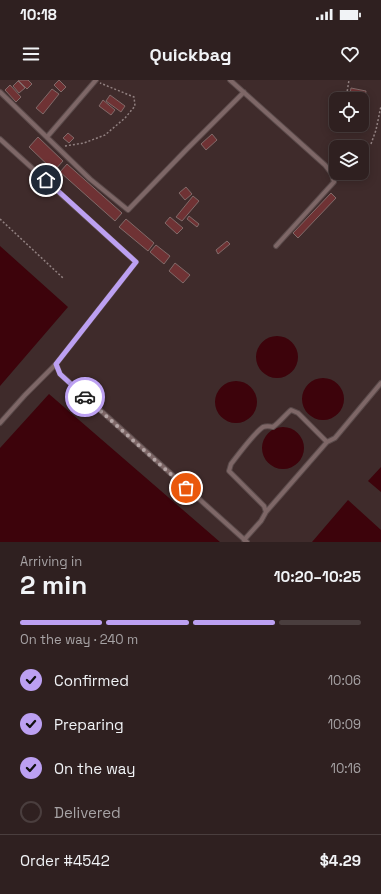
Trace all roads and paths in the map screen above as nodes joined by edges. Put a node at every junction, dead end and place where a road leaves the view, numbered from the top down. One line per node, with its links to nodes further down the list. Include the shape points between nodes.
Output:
1 (230, 80): 5 (lane)
2 (349, 80): 6 (path)
3 (95, 81): 8 (lane); 11 (path, via 134,97 135,106 105,135 84,143)
4 (0, 92): 8 (lane)
5 (244, 92): 11 (lane, via 128,210 90,179); 13 (lane, via 325,165 334,182)
6 (347, 92)
7 (381, 106): 10 (path)
8 (47, 136): 11 (lane)
9 (0, 140): 15 (lane, via 136,262)
10 (371, 144)
11 (57, 147)
12 (0, 219): 14 (path)
13 (276, 246)
14 (63, 278)
15 (56, 364): 17 (lane); 20 (lane, via 60,374)
16 (381, 383): 18 (lane, via 335,438)
17 (0, 423)
18 (327, 442): 19 (lane); 19 (lane, via 298,413 291,410 276,425 264,427 258,432 231,464 229,470 264,506)
19 (266, 512): 20 (lane)
20 (245, 541)

